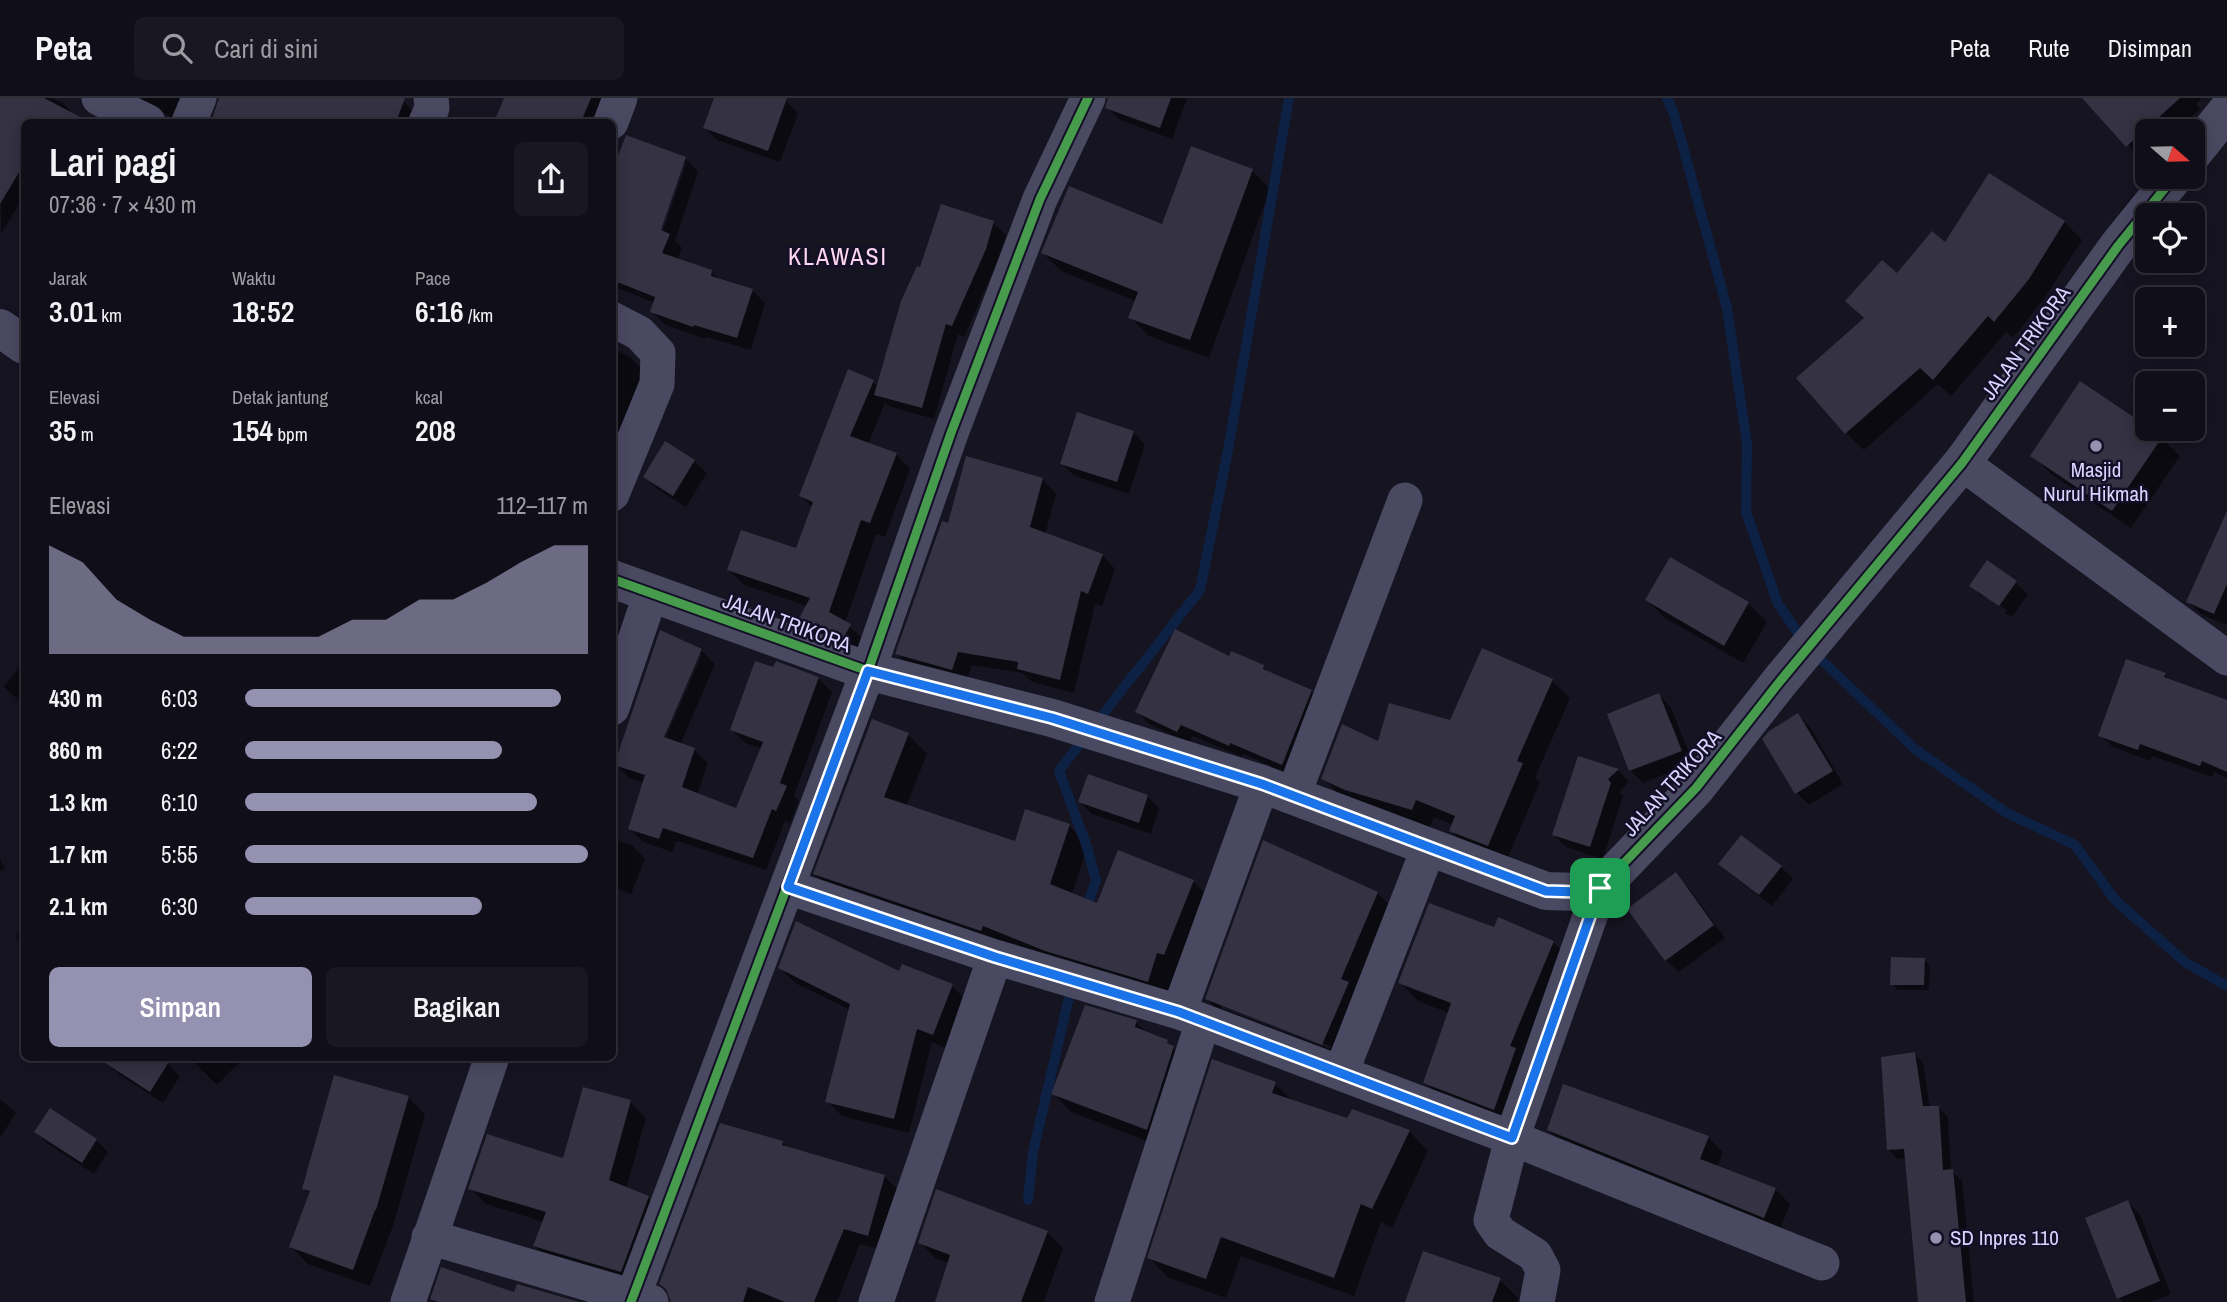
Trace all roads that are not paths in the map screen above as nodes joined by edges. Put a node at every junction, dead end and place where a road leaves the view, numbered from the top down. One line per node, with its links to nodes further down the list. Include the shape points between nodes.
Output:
1 (99, 98): 7 (street)
2 (199, 98): 8 (street)
3 (431, 98): 9 (street)
4 (620, 98): 10 (street)
5 (1088, 98): 22 (street, via 1035,212)
6 (2227, 111): 11 (street)
7 (142, 119)
8 (190, 119)
9 (427, 119)
10 (612, 119)
11 (2205, 138)
12 (2164, 189): 16 (street, JALAN TRIKORA)
13 (616, 321): 17 (street, via 639,333 658,353 657,384)
14 (0, 328): 15 (street)
15 (21, 343)
16 (1962, 463): 21 (street); 27 (street, JALAN TRIKORA, via 1696,788)
17 (616, 484)
18 (1405, 500): 24 (street)
19 (616, 580): 20 (street, JALAN TRIKORA)
20 (652, 593): 22 (street, JALAN TRIKORA); 23 (street)
21 (2227, 658)
22 (868, 671): 24 (street, JALAN TRIKORA, via 1052,718); 26 (street)
23 (616, 696)
24 (1277, 790): 25 (street, JALAN TRIKORA); 29 (street)
25 (1429, 847): 27 (street, JALAN TRIKORA, via 1546,891); 31 (street)
26 (788, 887): 28 (street); 35 (street)
27 (1600, 888): 32 (street)
28 (995, 957): 29 (street); 37 (street)
29 (1191, 1017): 31 (street); 38 (street)
30 (491, 1061): 33 (street)
31 (1341, 1073): 32 (street)
32 (1512, 1138): 34 (street); 39 (street, via 1491,1220 1500,1233 1535,1255 1543,1270)
33 (429, 1237): 35 (street); 36 (street)
34 (1822, 1263)
35 (639, 1300)
36 (408, 1302)
37 (876, 1302)
38 (1112, 1302)
39 (1537, 1302)

